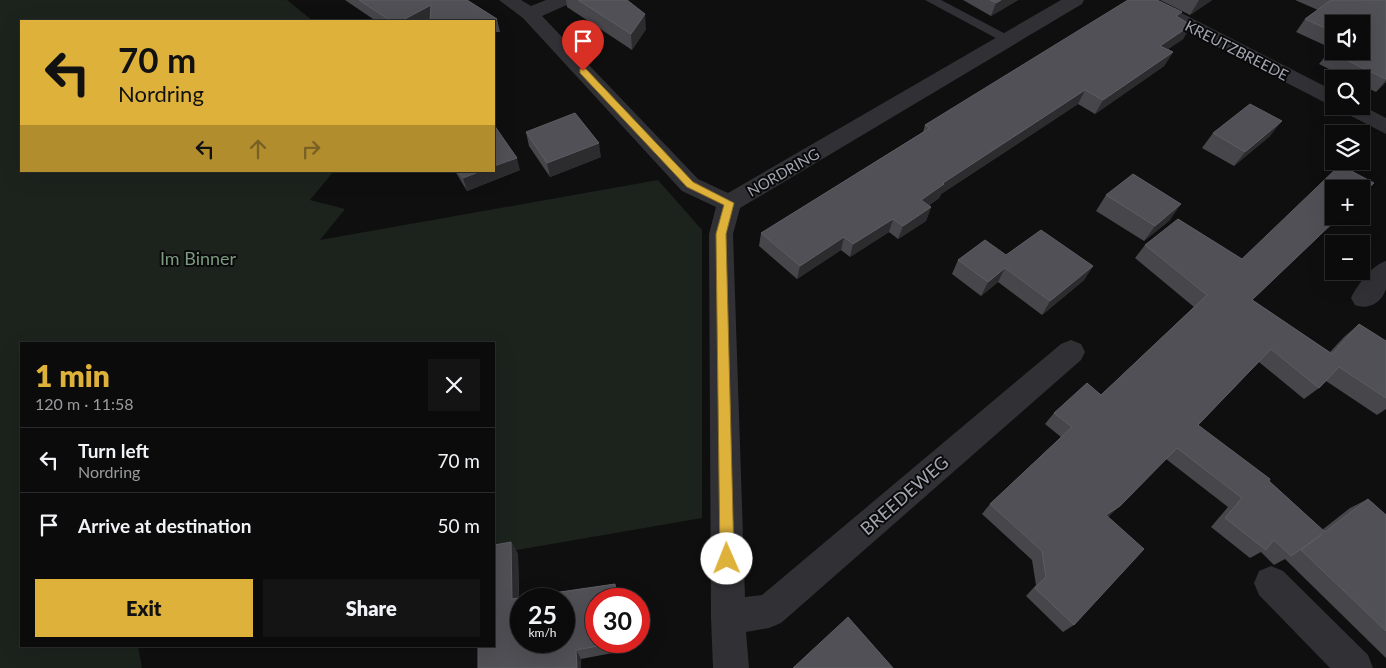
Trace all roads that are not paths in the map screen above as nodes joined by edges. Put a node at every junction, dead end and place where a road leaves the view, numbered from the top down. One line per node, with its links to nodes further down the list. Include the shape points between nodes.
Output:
1 (508, 0): 6 (street, NORDRING)
2 (562, 0): 6 (street)
3 (931, 0): 7 (lane)
4 (1076, 0): 7 (street, NORDRING)
5 (1141, 0): 8 (street, KREUTZBREEDE)
6 (530, 14): 11 (street, NORDRING, via 690,185)
7 (1010, 40): 11 (street, NORDRING)
8 (1325, 95)
9 (1363, 115): 10 (street)
10 (1386, 127)
11 (729, 203): 16 (street, via 721,234)
12 (1386, 271): 13 (street)
13 (1364, 298)
14 (1071, 352): 16 (street, BREEDEWEG, via 769,611)
15 (1271, 583): 18 (street)
16 (728, 616): 17 (street)
17 (731, 668)
18 (1355, 668)

